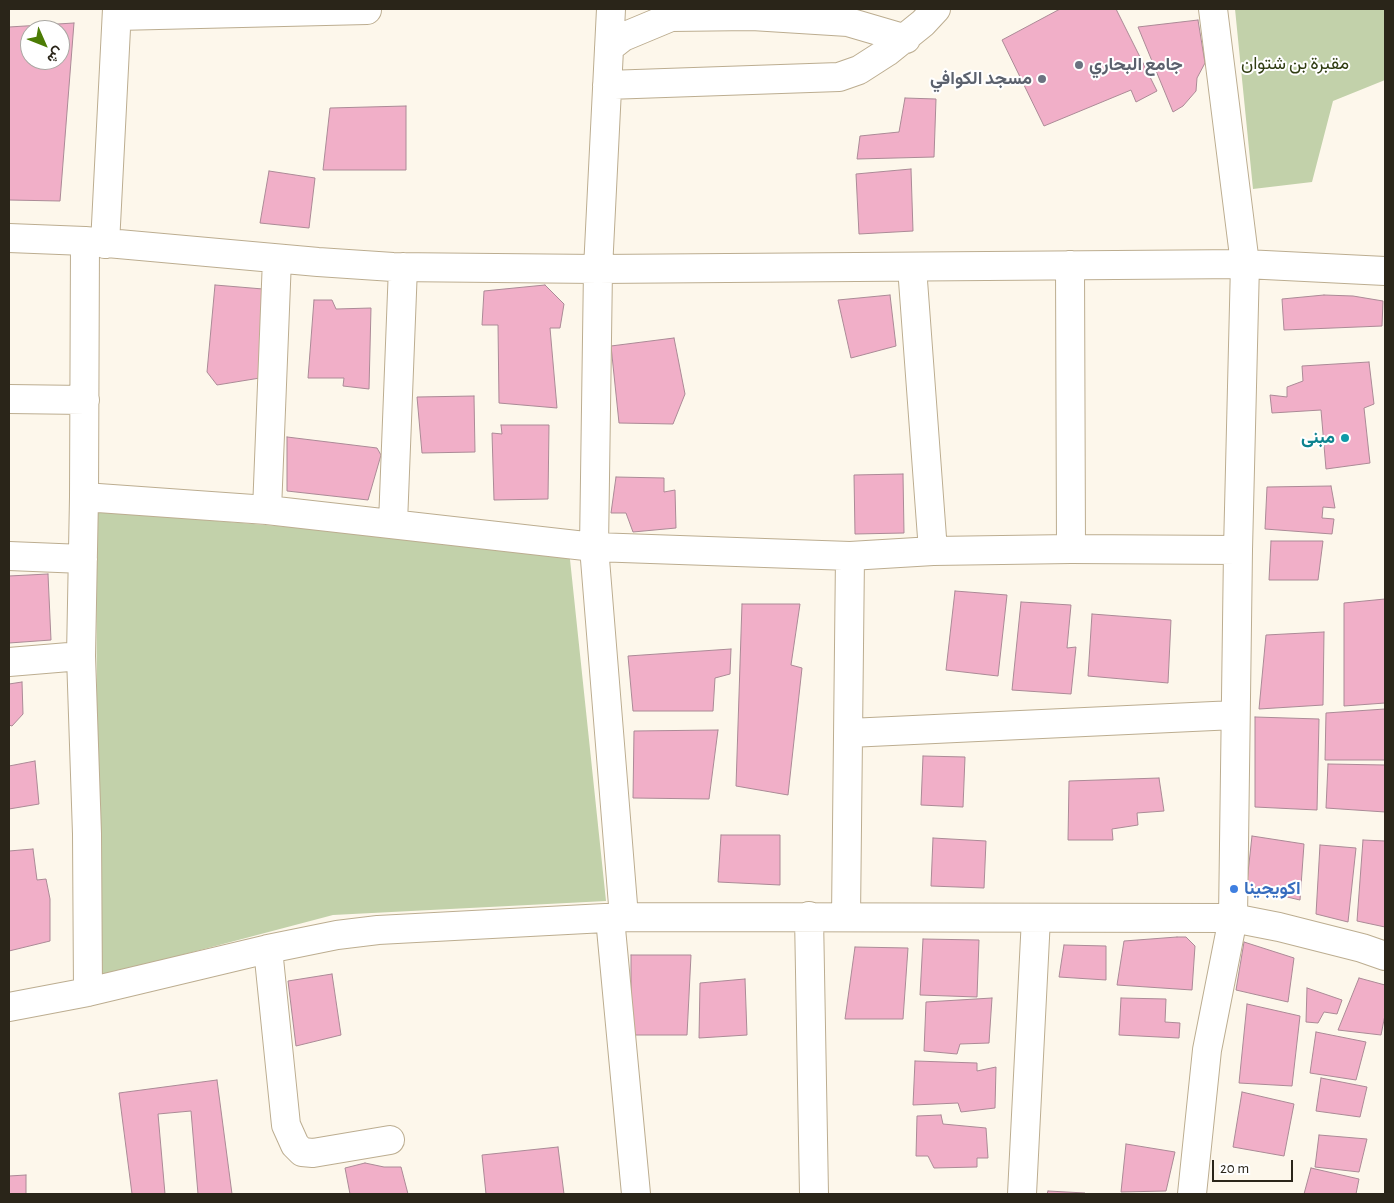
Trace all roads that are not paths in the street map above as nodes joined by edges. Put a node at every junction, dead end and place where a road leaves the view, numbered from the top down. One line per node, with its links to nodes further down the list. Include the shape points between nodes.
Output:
1 (611, 9): 7 (street)
2 (936, 9): 6 (street)
3 (1213, 9): 12 (street)
4 (366, 10): 5 (street)
5 (117, 12): 10 (street)
6 (906, 39): 7 (street, via 848,22 752,16 671,17 623,37); 8 (street, via 868,65 839,78)
7 (609, 48): 8 (street)
8 (607, 84): 16 (street)
9 (9, 238): 10 (street)
10 (95, 242): 11 (street); 19 (street)
11 (277, 259): 14 (street); 21 (street)
12 (1245, 264): 13 (street); 17 (street); 25 (street)
13 (1070, 265): 15 (street); 24 (street)
14 (403, 267): 16 (street); 22 (street)
15 (912, 267): 16 (street); 26 (street)
16 (598, 269): 23 (street)
17 (1385, 271)
18 (9, 399): 19 (street)
19 (85, 400): 20 (street)
20 (84, 497): 21 (street); 29 (street)
21 (268, 510): 22 (street)
22 (393, 523): 23 (street)
23 (594, 547): 28 (street); 35 (street)
24 (1071, 549): 25 (street); 26 (street)
25 (1238, 550): 32 (street)
26 (933, 551): 28 (street)
27 (9, 556): 29 (street)
28 (850, 556): 33 (street)
29 (83, 559): 30 (street)
30 (82, 656): 31 (street); 41 (street)
31 (9, 662)
32 (1235, 715): 33 (street); 38 (street)
33 (849, 733): 36 (street)
34 (809, 916): 35 (street); 36 (street); 45 (street)
35 (617, 917): 39 (street, via 378,930); 44 (street)
36 (846, 917): 37 (street)
37 (1036, 918): 38 (street); 46 (street)
38 (1233, 918): 40 (street); 47 (street, via 1207,1050)
39 (268, 949): 41 (street); 43 (street, via 286,1125 295,1145 302,1152 313,1153)
40 (1385, 956)
41 (88, 992): 42 (street)
42 (9, 1007)
43 (390, 1140)
44 (636, 1194)
45 (814, 1194)
46 (1022, 1194)
47 (1192, 1194)

